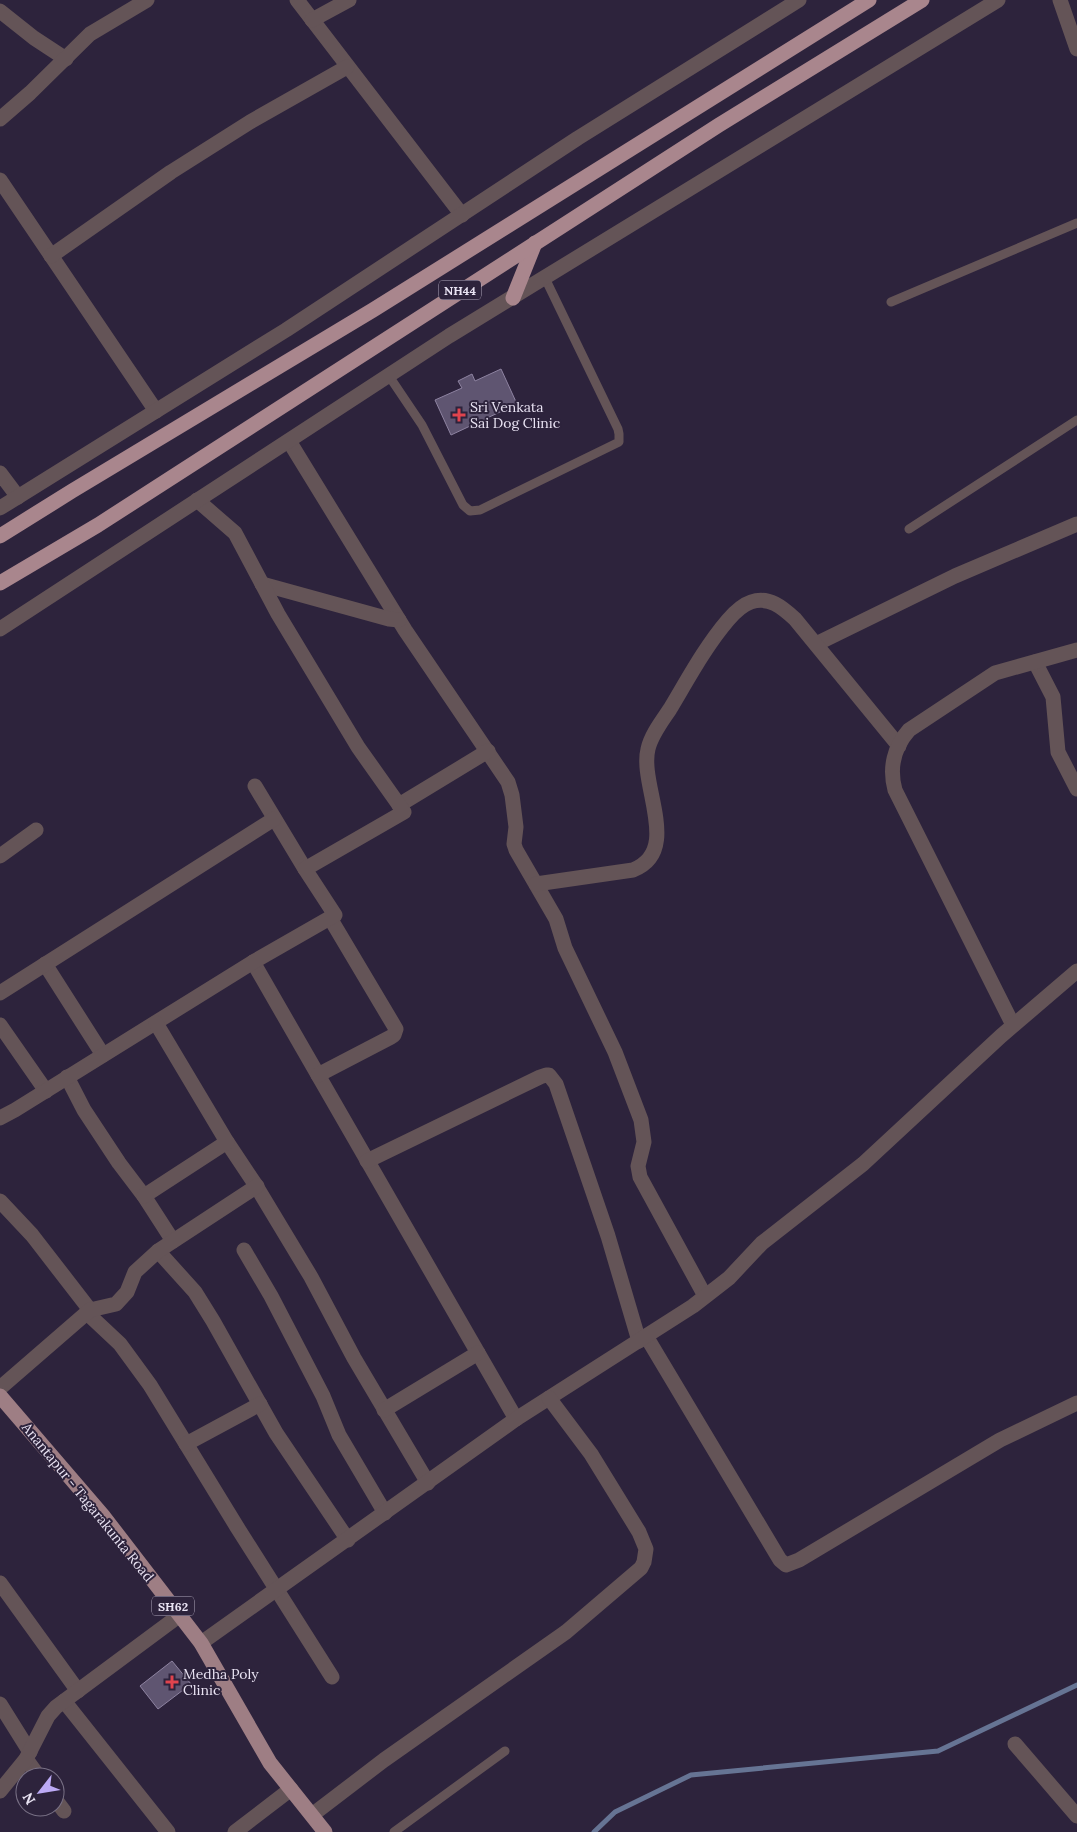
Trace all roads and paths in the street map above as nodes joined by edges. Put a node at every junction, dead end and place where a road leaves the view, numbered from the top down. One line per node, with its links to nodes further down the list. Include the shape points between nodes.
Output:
1 (147, 0): 12 (street, via 96,29)
2 (297, 0): 10 (street)
3 (349, 0): 10 (street)
4 (799, 0): 16 (street, via 578,138)
5 (869, 0): 33 (highway, NH44, via 381,305)
6 (922, 0): 18 (highway, NH44)
7 (998, 0): 20 (street)
8 (1060, 0): 11 (street)
9 (0, 11): 12 (street)
10 (312, 20): 13 (street)
11 (1077, 49)
12 (66, 59): 14 (street)
13 (347, 67): 16 (street); 19 (street, via 171,172)
14 (0, 119)
15 (0, 180): 19 (street)
16 (462, 215): 24 (street)
17 (1077, 223): 22 (lane)
18 (535, 243): 21 (highway); 34 (highway, NH44, via 98,524)
19 (51, 256): 24 (street)
20 (545, 278): 21 (street); 23 (lane, via 618,429 619,442 480,510 470,511 463,505 422,424)
21 (513, 298): 23 (street)
22 (891, 302)
23 (388, 376): 26 (street)
24 (156, 411): 28 (street)
25 (1077, 420): 32 (lane)
26 (289, 441): 29 (street); 36 (street)
27 (0, 473): 28 (street)
28 (18, 497): 30 (street)
29 (197, 500): 35 (street, via 235,534); 37 (street)
30 (0, 508)
31 (1077, 524): 38 (street, via 956,576)
32 (909, 529)
33 (0, 536)
34 (0, 583)
35 (262, 584): 36 (street, via 389,620); 45 (street, via 358,747)
36 (399, 620): 42 (street)
37 (0, 629)
38 (816, 644): 41 (street); 50 (street, via 784,609 774,603 766,600 750,602 737,611 709,646 648,747 647,769 658,836 646,863 633,870)
39 (1077, 650): 40 (street)
40 (1035, 662): 41 (street, via 1004,669 987,677 918,722); 44 (street, via 1053,697 1058,752)
41 (898, 746): 58 (street, via 892,766 895,790)
42 (488, 751): 45 (street); 50 (street, via 511,788 516,827 514,844)
43 (254, 786): 46 (street)
44 (1077, 789)
45 (399, 805): 49 (street, via 404,812)
46 (274, 819): 49 (street); 53 (street)
47 (36, 830): 48 (street)
48 (0, 856)
49 (305, 869): 51 (street, via 335,915)
50 (536, 884): 72 (street, via 556,918 565,948 611,1041 641,1120 644,1142 638,1166 640,1177)
51 (330, 918): 52 (street); 60 (street, via 396,1029 392,1037)
52 (253, 962): 56 (street); 60 (street)
53 (45, 964): 55 (street); 59 (street)
54 (1077, 970): 58 (street)
55 (0, 993)
56 (156, 1023): 59 (street); 64 (street)
57 (0, 1025): 62 (street)
58 (1013, 1025): 72 (street, via 863,1164 762,1243 729,1278)
59 (103, 1055): 61 (street)
60 (318, 1075): 65 (street)
61 (67, 1077): 62 (street); 67 (street, via 84,1110)
62 (46, 1090): 63 (street)
63 (0, 1118)
64 (227, 1142): 66 (street); 67 (street)
65 (367, 1161): 74 (street, via 549,1075 556,1084); 75 (street)
66 (257, 1186): 69 (street); 81 (street)
67 (144, 1196): 69 (street)
68 (0, 1201): 73 (street, via 32,1235)
69 (173, 1241): 71 (street)
70 (244, 1250): 85 (street, via 323,1396 339,1435)
71 (158, 1251): 73 (street, via 134,1272 127,1292 116,1304); 80 (street, via 195,1292)
72 (706, 1296): 74 (street)
73 (88, 1312): 76 (street); 83 (street, via 126,1351)
74 (642, 1338): 78 (street); 79 (street, via 786,1565 1000,1440)
75 (478, 1353): 81 (street); 82 (street)
76 (0, 1388)
77 (0, 1396): 89 (main road, Anantapur - Tagarakunta Road / SH62, via 104,1517)
78 (550, 1398): 82 (street); 101 (street, via 591,1454 639,1532 646,1549 641,1568 566,1632 384,1760)
79 (1077, 1403)
80 (260, 1404): 83 (street); 86 (street)
81 (384, 1410): 84 (street)
82 (516, 1419): 84 (street)
83 (186, 1444): 88 (street)
84 (428, 1483): 85 (street)
85 (385, 1513): 86 (street)
86 (348, 1540): 88 (street)
87 (0, 1583): 92 (street)
88 (277, 1591): 90 (street); 91 (street)
89 (180, 1615): 90 (main road, Anantapur - Tagarakunta Road / SH62); 92 (street)
90 (201, 1643): 99 (main road, Anantapur - Tagarakunta Road / SH62, via 270,1763)
91 (332, 1676)
92 (78, 1691): 93 (street)
93 (64, 1701): 97 (street, via 48,1716); 103 (street)
94 (0, 1704): 97 (street)
95 (1015, 1744): 102 (street)
96 (505, 1751): 106 (lane)
97 (28, 1756): 98 (street); 100 (street)
98 (34, 1767)
99 (291, 1789): 101 (main road, Anantapur - Tagarakunta Road / SH62); 104 (street)
100 (0, 1791)
101 (312, 1815): 105 (main road, Anantapur - Tagarakunta Road / SH62)
102 (1077, 1816)
103 (168, 1832)
104 (236, 1832)
105 (325, 1832)
106 (394, 1832)

